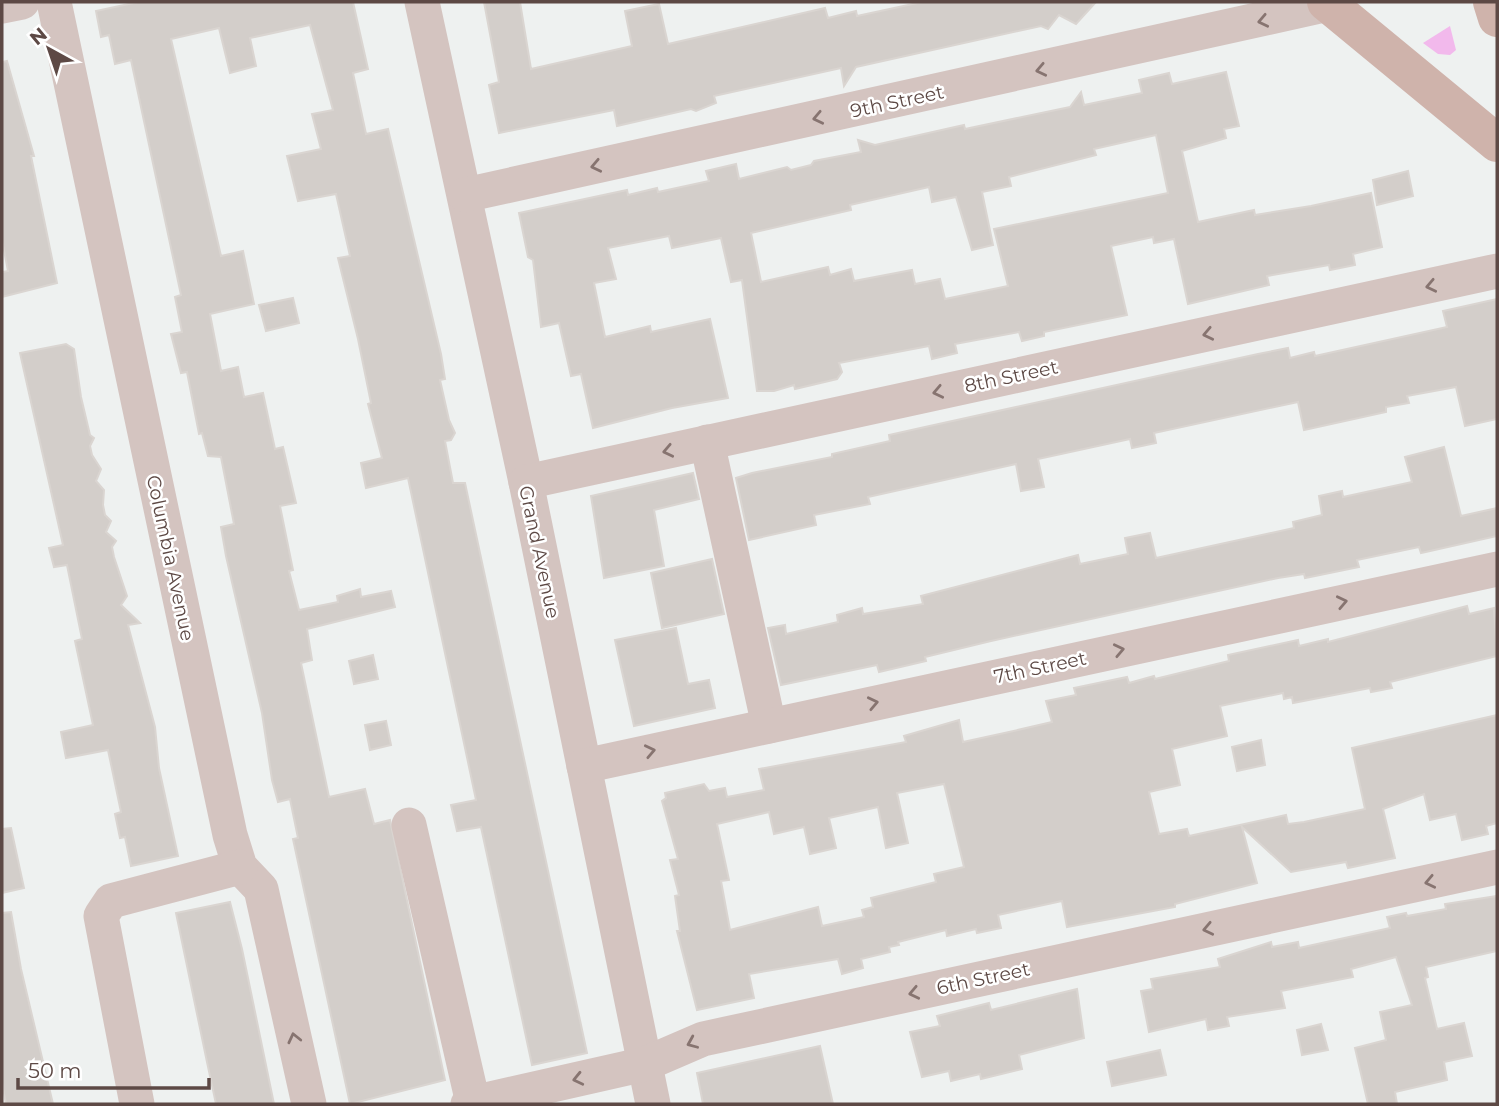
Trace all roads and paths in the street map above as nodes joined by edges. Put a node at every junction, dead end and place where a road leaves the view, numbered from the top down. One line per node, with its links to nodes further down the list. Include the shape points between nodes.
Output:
1 (22, 2): 6 (street)
2 (54, 2): 17 (street, Columbia Avenue)
3 (422, 2): 9 (street, Grand Avenue)
4 (1492, 2): 7 (main road)
5 (1327, 3): 8 (main road); 9 (street, 9th Street, one-way to 9)
6 (2, 6)
7 (1497, 18)
8 (1497, 144)
9 (465, 195): 12 (street, Grand Avenue)
10 (1497, 271): 11 (street, 8th Street, one-way to 11)
11 (707, 442): 12 (street, 8th Street, one-way to 12); 14 (street)
12 (526, 482): 15 (street, Grand Avenue)
13 (1497, 569): 14 (street, 7th Street, one-way to 13)
14 (769, 726): 15 (street, 7th Street, one-way to 14)
15 (584, 765): 19 (street, Grand Avenue)
16 (409, 825): 22 (street)
17 (240, 867): 20 (street, via 111,901 101,916); 21 (street, Columbia Avenue, one-way to 17, via 261,889)
18 (1497, 867): 19 (street, 6th Street, one-way to 19, via 703,1039)
19 (645, 1063): 22 (street, 6th Street, one-way to 22); 23 (street, Grand Avenue)
20 (137, 1104)
21 (309, 1104)
22 (470, 1104)
23 (653, 1104)

